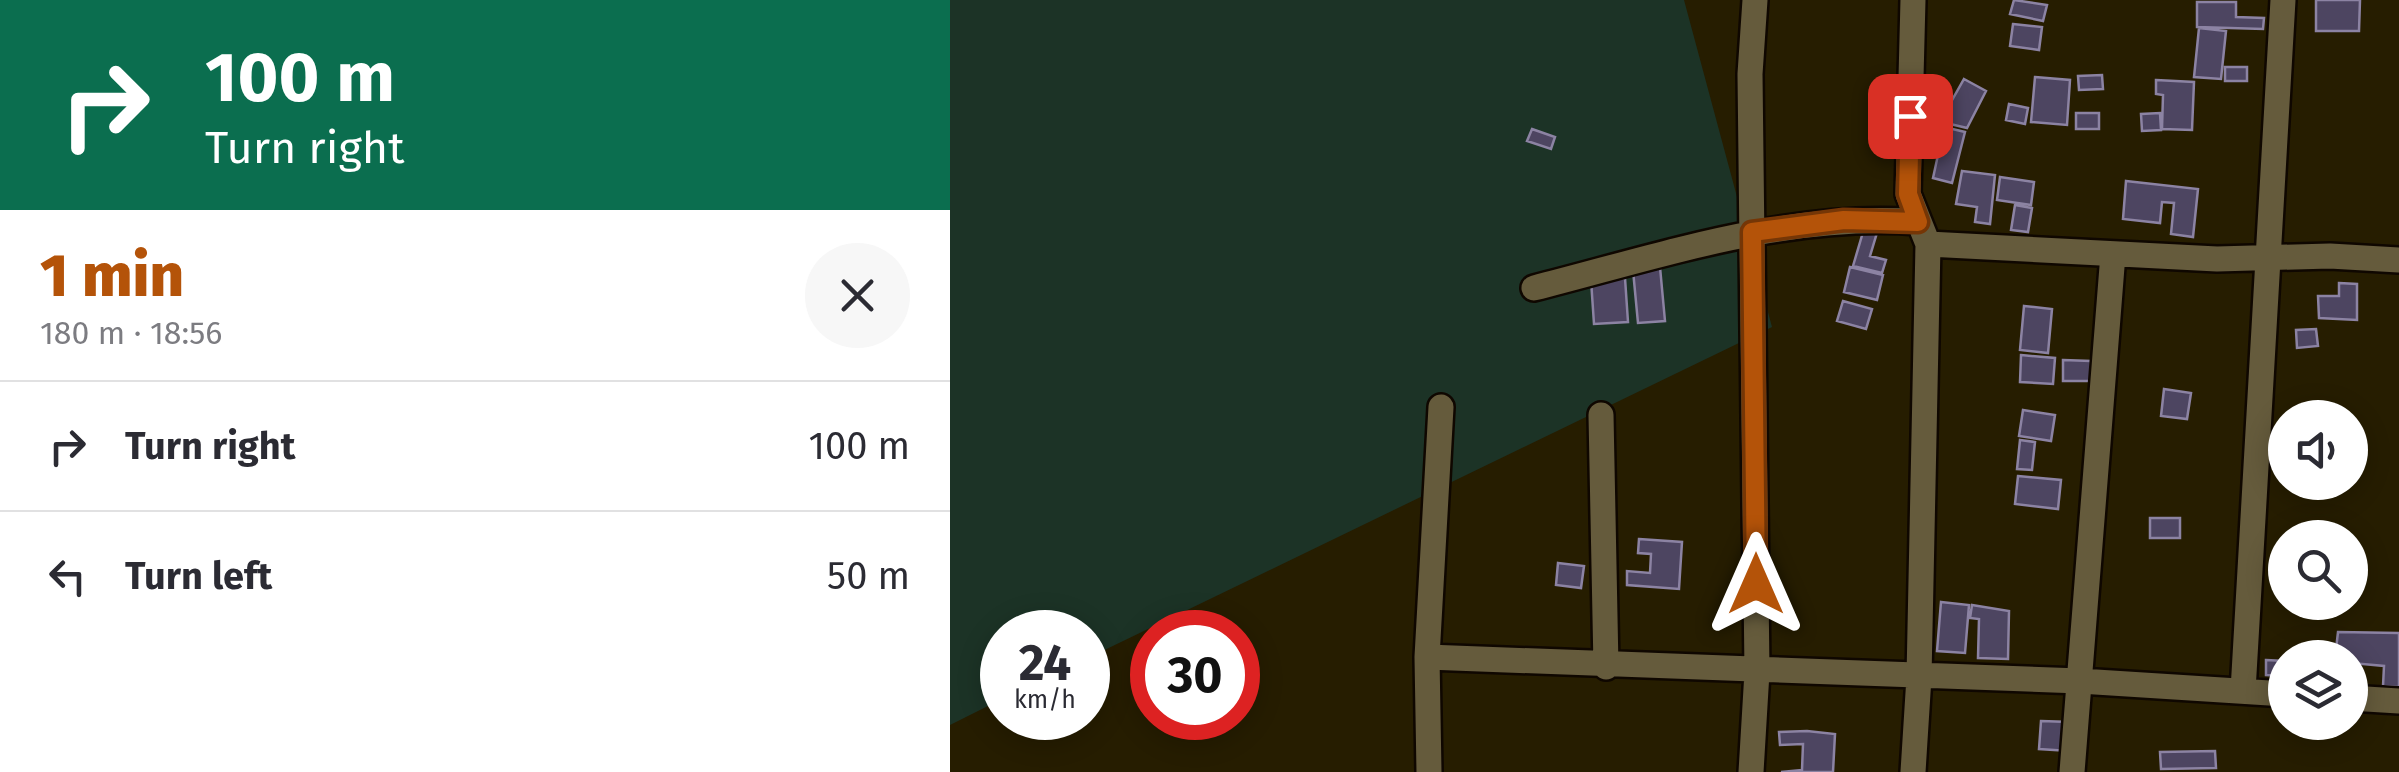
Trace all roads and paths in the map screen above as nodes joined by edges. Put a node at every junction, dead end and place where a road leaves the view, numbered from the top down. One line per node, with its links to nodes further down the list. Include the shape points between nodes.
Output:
1 (1755, 0): 4 (street)
2 (1913, 0): 5 (street, via 1908,194)
3 (2283, 0): 7 (street)
4 (1752, 232): 5 (street, via 1844,220); 9 (street); 14 (street)
5 (1923, 233): 6 (street); 15 (street)
6 (2113, 254): 7 (street); 16 (street)
7 (2268, 258): 8 (street); 17 (street)
8 (2399, 260)
9 (1534, 288)
10 (1442, 407): 12 (street)
11 (1602, 415): 13 (street)
12 (1427, 657): 13 (street); 21 (street)
13 (1606, 667): 14 (street)
14 (1758, 672): 15 (street); 22 (street)
15 (1920, 677): 16 (street); 23 (street)
16 (2080, 682): 17 (street); 24 (street)
17 (2242, 692): 18 (street)
18 (2268, 693)
19 (2368, 699): 20 (street)
20 (2399, 701)
21 (1429, 772)
22 (1752, 772)
23 (1913, 772)
24 (2072, 772)

